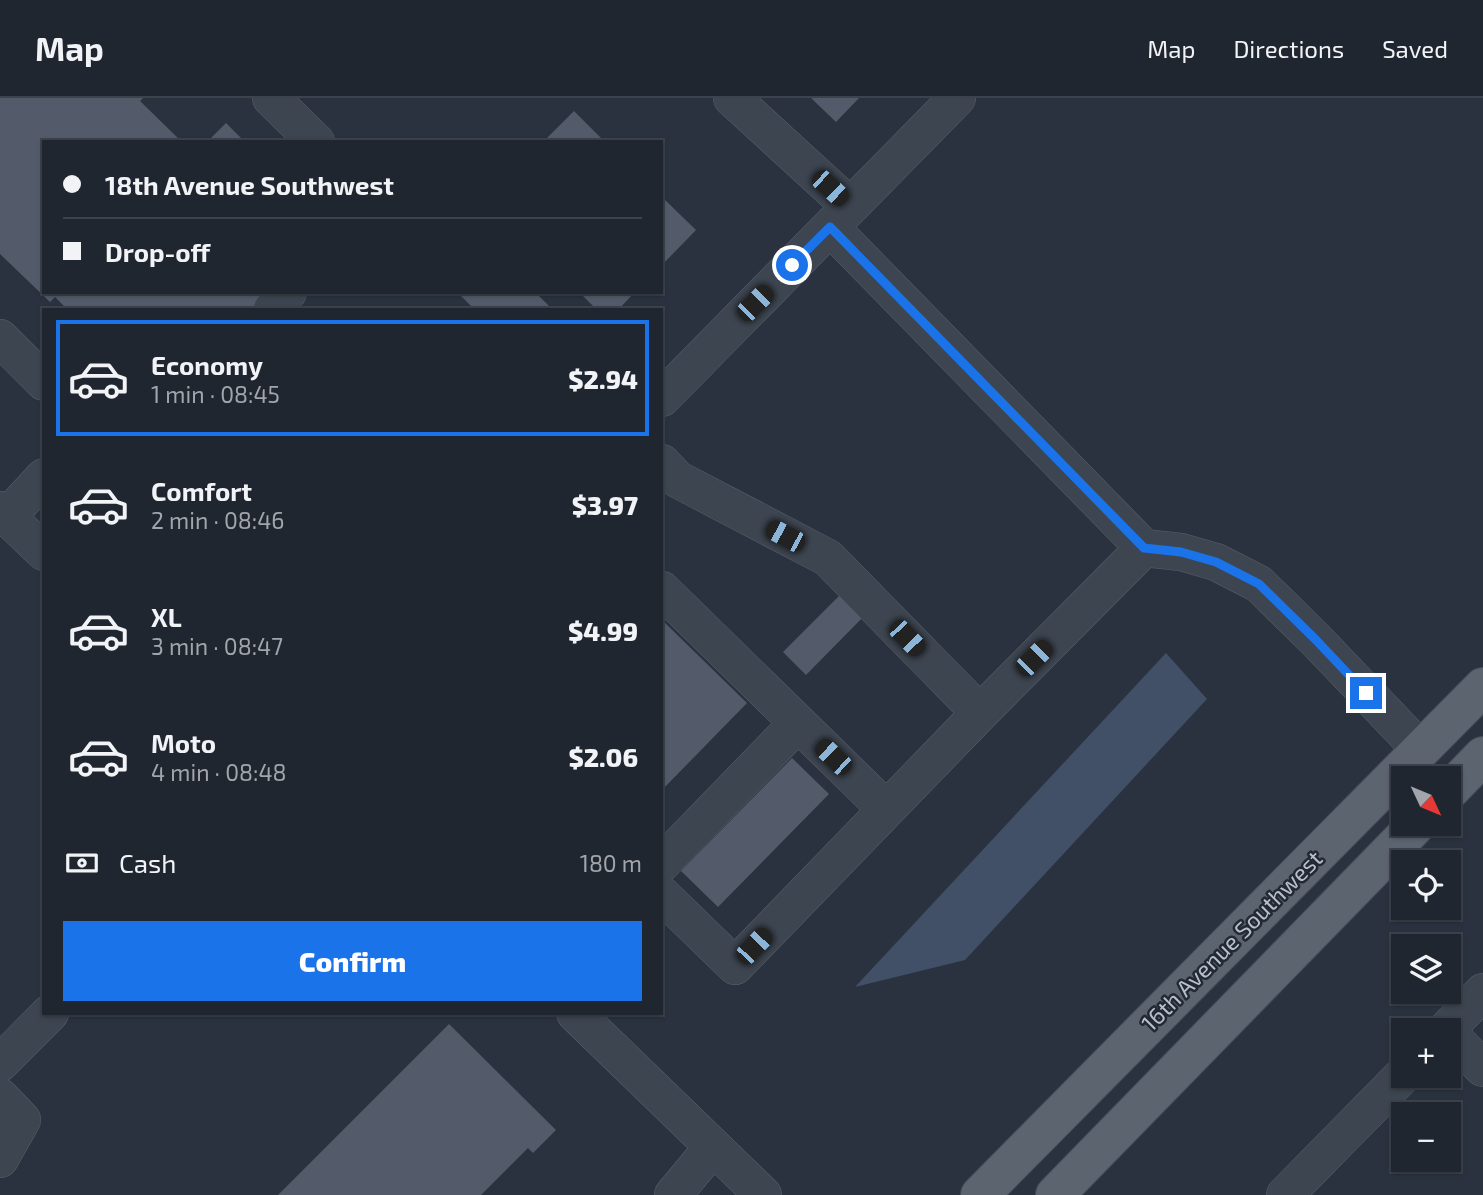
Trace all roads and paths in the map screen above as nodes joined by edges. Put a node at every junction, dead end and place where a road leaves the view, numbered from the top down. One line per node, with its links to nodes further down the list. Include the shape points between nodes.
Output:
1 (271, 98): 4 (street)
2 (732, 98): 5 (street)
3 (957, 98): 5 (street)
4 (314, 140)
5 (840, 217): 11 (street); 15 (street)
6 (286, 294): 7 (street)
7 (274, 308)
8 (0, 338): 10 (street)
9 (0, 370): 10 (street)
10 (42, 379)
11 (663, 397)
12 (42, 479): 14 (street)
13 (667, 479): 19 (street, via 828,558)
14 (4, 513): 16 (street)
15 (1144, 548): 19 (street); 21 (street, via 1216,562 1259,584)
16 (42, 550)
17 (663, 591): 20 (street)
18 (1483, 687): 21 (main road, 16th Avenue Southwest)
19 (980, 713): 24 (street)
20 (797, 723): 24 (street); 26 (street)
21 (1421, 750): 41 (main road, 16th Avenue Southwest)
22 (1483, 756): 23 (main road)
23 (1461, 779)
24 (886, 809): 27 (street, via 735,966)
25 (1405, 836): 42 (main road)
26 (663, 862)
27 (663, 896)
28 (1483, 992): 31 (street)
29 (48, 1015): 33 (street)
30 (577, 1015): 37 (street)
31 (1460, 1018)
32 (1461, 1047): 34 (street)
33 (0, 1063)
34 (1483, 1068)
35 (1391, 1087): 43 (street)
36 (0, 1097): 38 (street, via 22,1120)
37 (713, 1147): 39 (street); 40 (street)
38 (0, 1159)
39 (673, 1195)
40 (763, 1195)
41 (981, 1195)
42 (1055, 1195)
43 (1285, 1195)

